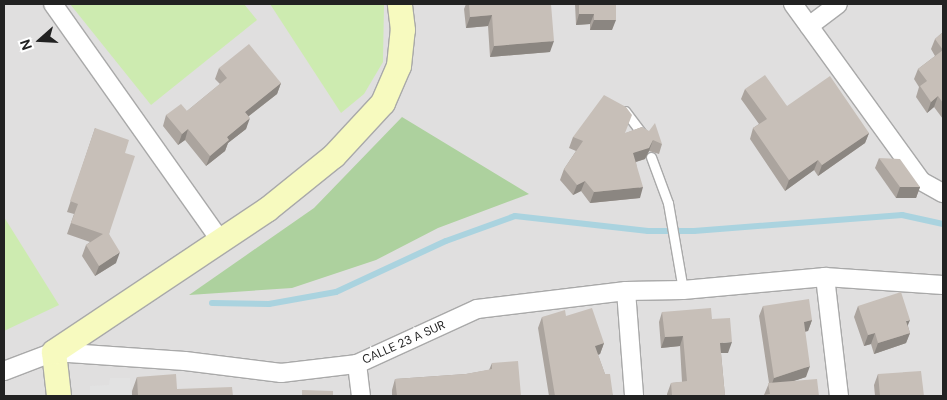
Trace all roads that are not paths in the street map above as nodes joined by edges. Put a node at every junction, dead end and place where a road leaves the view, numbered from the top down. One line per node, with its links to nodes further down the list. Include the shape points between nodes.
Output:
1 (53, 4): 10 (street)
2 (400, 4): 10 (street, via 403,30 399,66 383,103 334,156 268,210)
3 (792, 4): 5 (street)
4 (838, 4): 5 (street)
5 (809, 26): 9 (street, via 921,181)
6 (625, 111): 7 (lane)
7 (644, 136)
8 (651, 157): 13 (lane, via 668,203)
9 (943, 193)
10 (221, 241): 15 (street)
11 (826, 277): 12 (street, CALLE 23 A SUR); 13 (street, CALLE 23 A SUR); 21 (street)
12 (943, 285)
13 (683, 290): 14 (street, CALLE 23 A SUR)
14 (626, 291): 16 (street, CALLE 23 A SUR, via 477,309); 20 (street)
15 (54, 352): 16 (street, CALLE 23 A SUR, via 281,373); 17 (street, CALLE 23 A SUR); 18 (street)
16 (357, 364): 19 (street)
17 (4, 371)
18 (59, 396)
19 (361, 396)
20 (634, 396)
21 (839, 396)

